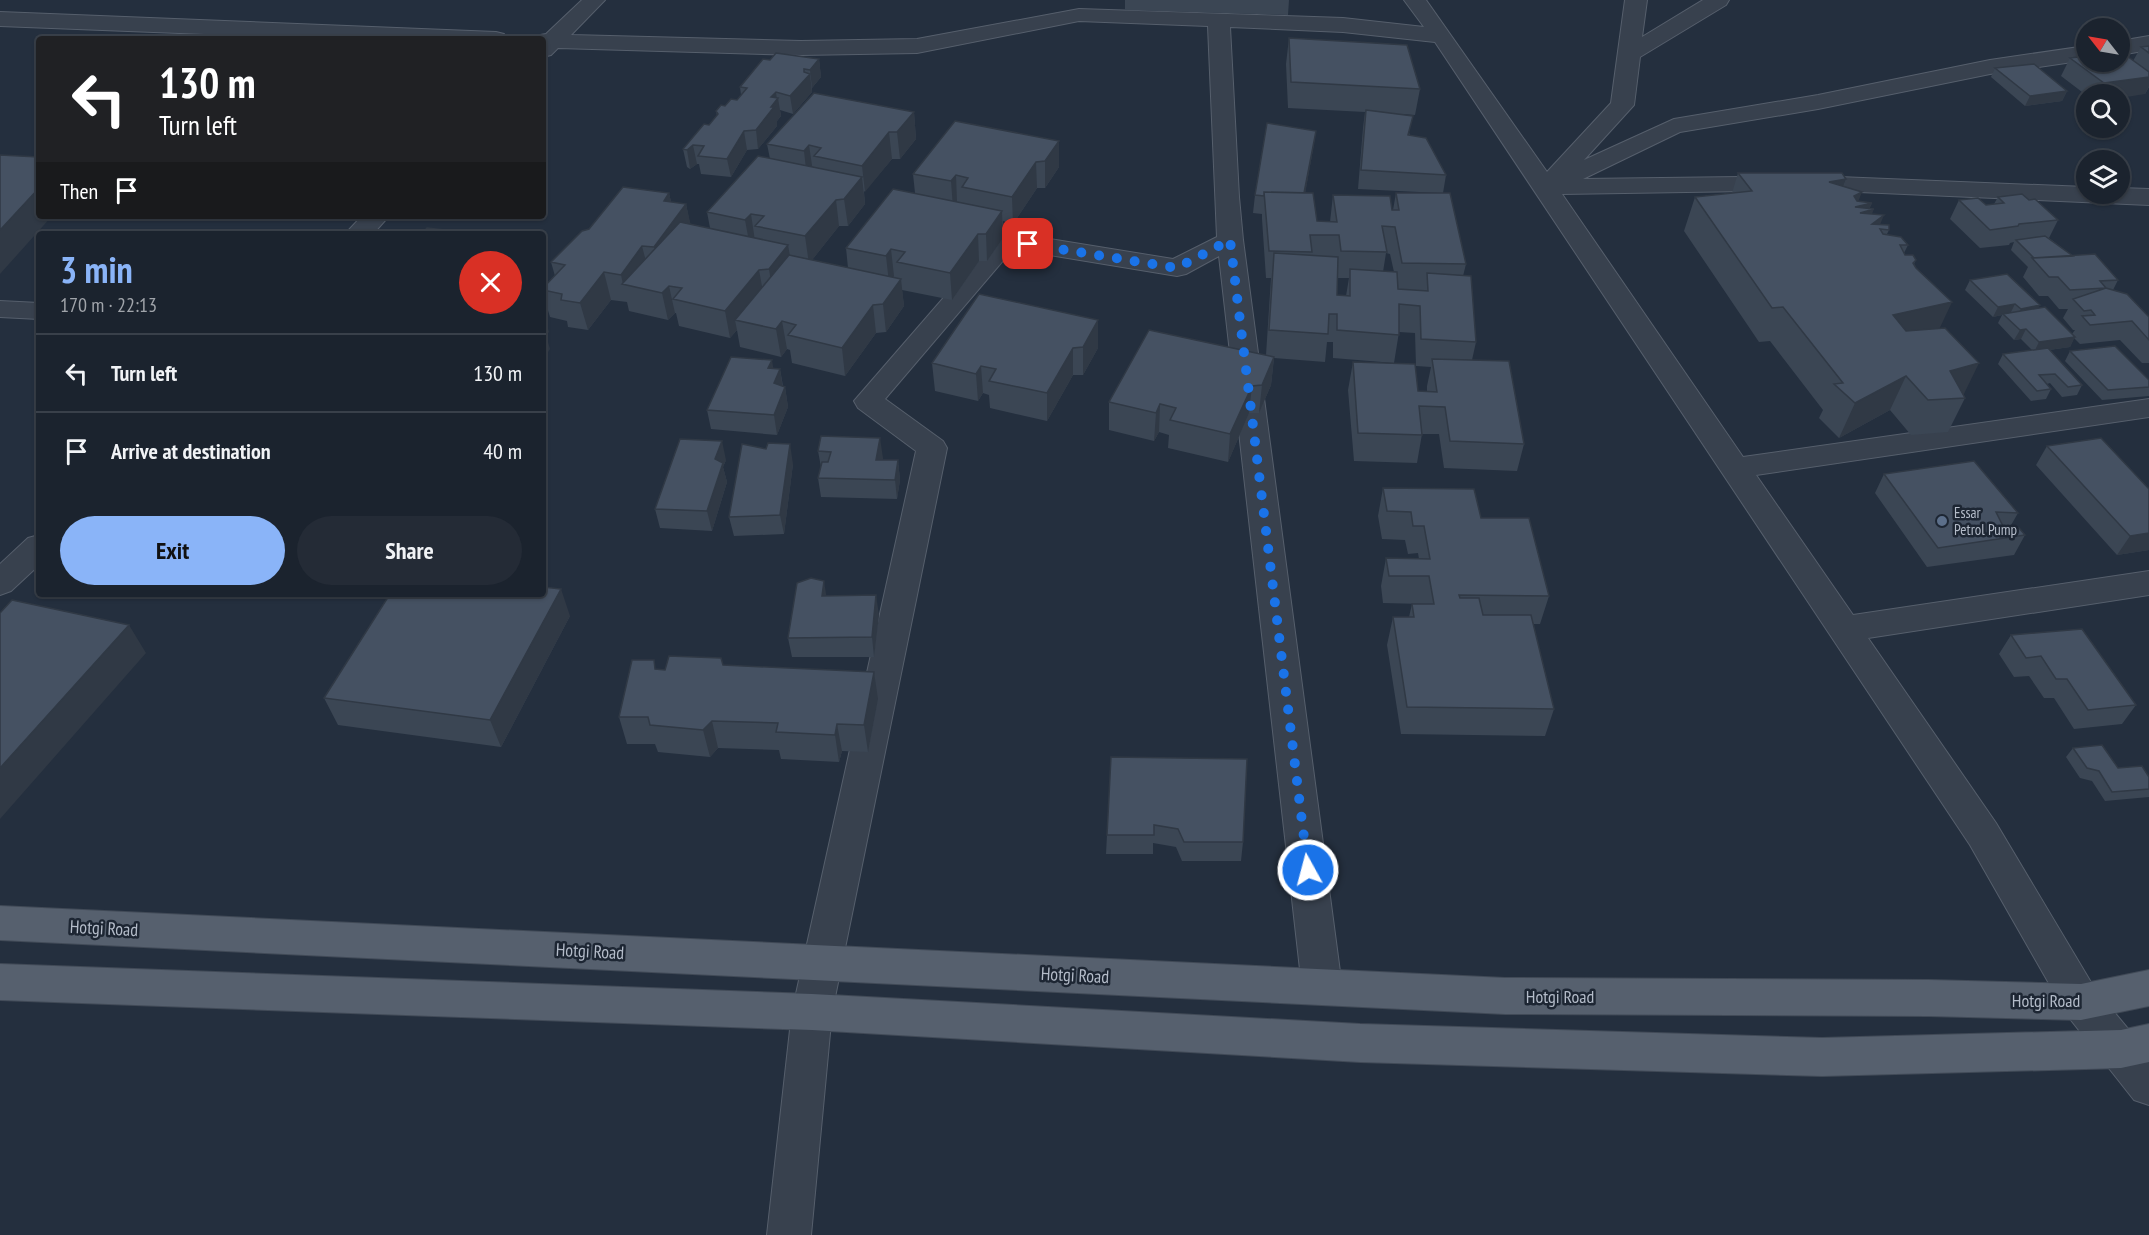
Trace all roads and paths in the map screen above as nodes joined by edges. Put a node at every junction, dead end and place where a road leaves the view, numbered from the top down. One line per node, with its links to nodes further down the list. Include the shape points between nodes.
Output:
1 (594, 0): 12 (street)
2 (1304, 0): 8 (street)
3 (1414, 0): 10 (street)
4 (1636, 0): 14 (street)
5 (1718, 0): 14 (street)
6 (0, 19): 9 (street)
7 (1219, 21): 8 (street); 12 (street, via 1079,15 917,46); 20 (street)
8 (1343, 25): 10 (street)
9 (422, 36)
10 (1442, 36): 16 (street)
11 (2149, 43): 13 (street)
12 (546, 44)
13 (2130, 46)
14 (1629, 54): 16 (street, via 1622,105)
15 (2076, 54): 16 (street, via 1674,126)
16 (1545, 187): 17 (street, via 1814,183); 24 (street)
17 (2149, 197)
18 (373, 219): 19 (street)
19 (361, 231)
20 (1230, 240): 30 (street, via 1177,268 1007,240 868,401 932,447); 32 (street)
21 (0, 309): 22 (street)
22 (36, 311)
23 (2149, 408): 24 (street)
24 (1735, 468): 28 (street)
25 (36, 549): 27 (street)
26 (2149, 583): 28 (street)
27 (0, 584)
28 (1844, 628): 34 (street, via 1983,834)
29 (0, 923): 30 (main road, Hotgi Road)
30 (822, 962): 32 (main road, Hotgi Road); 35 (street)
31 (0, 982): 35 (main road)
32 (1322, 987): 34 (main road, Hotgi Road, via 1504,996)
33 (2149, 988): 34 (main road, Hotgi Road)
34 (2081, 1002): 36 (street)
35 (812, 1012): 36 (main road, via 1359,1043 1822,1057); 38 (street)
36 (2135, 1046): 37 (street)
37 (2149, 1086)
38 (789, 1235)

